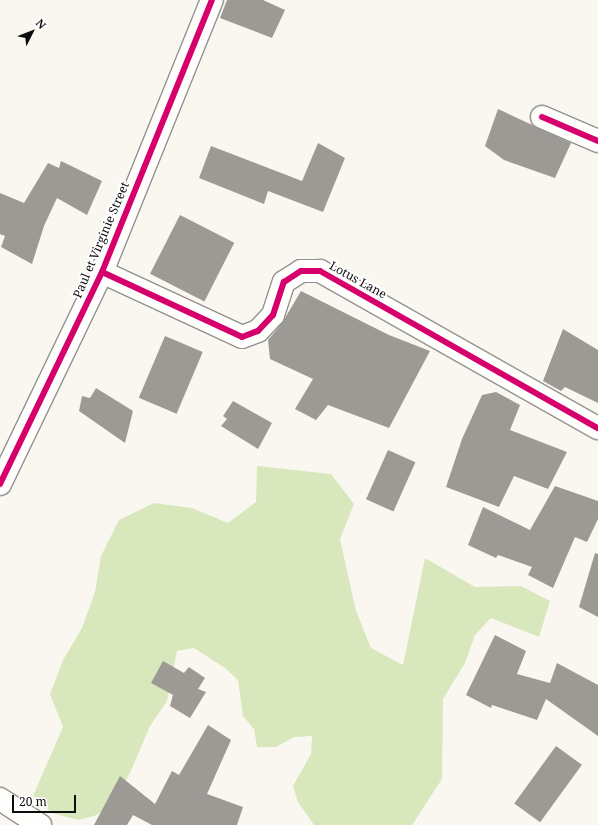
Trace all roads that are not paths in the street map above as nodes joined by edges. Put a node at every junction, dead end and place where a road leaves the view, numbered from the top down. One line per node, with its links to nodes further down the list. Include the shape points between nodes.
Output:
1 (212, 0): 4 (street, Paul et Virginie Street)
2 (542, 117): 3 (street)
3 (598, 141)
4 (102, 272): 5 (street, Lotus Lane, via 242,337 258,331 273,315 284,282 301,272 320,271); 6 (street, Paul et Virginie Street)
5 (598, 428)
6 (0, 484)
7 (0, 799): 8 (street)
8 (40, 825)

